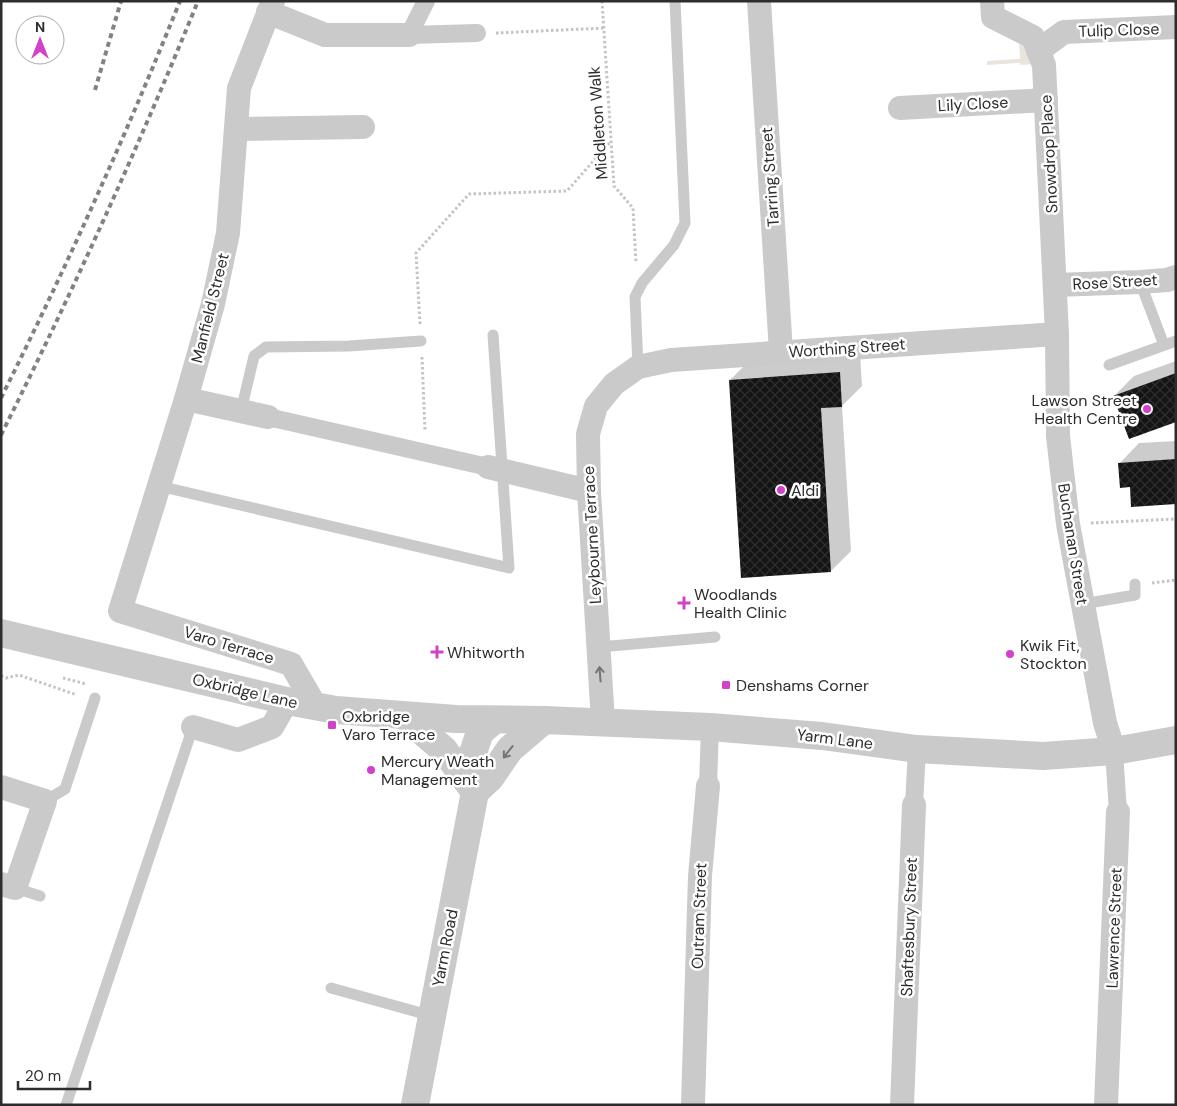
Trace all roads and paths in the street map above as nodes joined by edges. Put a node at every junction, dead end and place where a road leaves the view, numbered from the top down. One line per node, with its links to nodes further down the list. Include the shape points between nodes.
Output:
1 (426, 1): 10 (street)
2 (602, 1): 8 (path, Middleton Walk)
3 (675, 1): 20 (lane, via 685,222 674,245 642,283)
4 (759, 1): 26 (street, Tarring Street)
5 (992, 1): 11 (street, Snowdrop Place, via 993,17 1032,37)
6 (270, 6): 10 (street, via 325,35); 15 (street, Manfield Street, via 239,88)
7 (1176, 27): 11 (street, Tulip Close, via 1064,32)
8 (605, 28): 9 (path); 16 (path, Middleton Walk)
9 (477, 33): 10 (street)
10 (408, 35)
11 (1038, 51): 12 (street, Snowdrop Place, via 1044,65)
12 (1046, 100): 13 (street, Lily Close); 19 (street, Snowdrop Place)
13 (900, 108)
14 (363, 127): 15 (street)
15 (236, 128): 29 (street, Manfield Street, via 228,233 213,304)
16 (611, 141): 20 (path, Middleton Walk, via 614,186 633,208); 23 (path, via 567,191 468,194 416,254)
17 (1176, 277): 18 (street, Rose Street)
18 (1140, 282): 19 (street, Rose Street); 25 (lane)
19 (1055, 285): 21 (street, Snowdrop Place)
20 (635, 297): 28 (lane)
21 (1057, 334): 26 (street, Worthing Street); 37 (street, Buchanan Street, via 1058,436)
22 (493, 335): 33 (lane)
23 (421, 341): 30 (lane, via 266,348 254,356); 32 (path)
24 (1176, 341): 25 (lane)
25 (1164, 345): 27 (lane)
26 (781, 352): 28 (street, Worthing Street, via 671,360)
27 (1109, 365)
28 (638, 367): 35 (street, Leybourne Terrace, via 614,384 596,406 588,434)
29 (186, 399): 30 (street); 34 (street, Manfield Street)
30 (241, 411): 31 (street)
31 (268, 417): 32 (street)
32 (426, 453): 33 (street)
33 (495, 469): 34 (lane, via 509,568); 35 (street)
34 (159, 486): 41 (street, Manfield Street)
35 (589, 491): 44 (street, Leybourne Terrace)
36 (1176, 519): 37 (path)
37 (1068, 524): 40 (street, Buchanan Street)
38 (1176, 580): 39 (path)
39 (1135, 584): 40 (lane, via 1135,594)
40 (1083, 604): 59 (street, Buchanan Street, via 1105,724)
41 (120, 611): 50 (street, Varo Terrace, via 291,664)
42 (1, 633): 49 (street, Oxbridge Lane)
43 (715, 638): 44 (lane)
44 (599, 647): 54 (street, Leybourne Terrace, one-way to 44)
45 (1, 676): 48 (path, via 19,675)
46 (63, 678): 47 (path)
47 (89, 685)
48 (90, 698): 63 (lane, via 65,789)
49 (287, 700): 50 (street, Oxbridge Lane); 56 (street, via 272,727 238,740)
50 (316, 707): 51 (street, Oxbridge Lane)
51 (404, 716): 52 (street, Oxbridge Lane); 62 (street, via 444,750)
52 (494, 720): 53 (street, Yarm Lane); 62 (street, Yarm Road, via 480,732 472,753)
53 (544, 720): 54 (street, Yarm Lane); 62 (street, one-way to 62, via 510,749 490,778)
54 (603, 722): 55 (street, Yarm Lane)
55 (710, 727): 58 (street, Yarm Lane, via 822,736); 60 (street, Outram Street)
56 (193, 728): 70 (lane)
57 (1176, 740): 59 (street, Yarm Lane)
58 (917, 749): 59 (street, Yarm Lane, via 1043,756); 64 (street, Shaftesbury Street)
59 (1114, 751): 65 (street, Lawrence Street)
60 (708, 786): 72 (street, Outram Street, via 700,876)
61 (1, 787): 63 (street)
62 (475, 792): 69 (street, Yarm Road)
63 (45, 801): 66 (street)
64 (914, 805): 73 (street, Shaftesbury Street)
65 (1118, 812): 74 (street, Lawrence Street)
66 (8, 886): 67 (lane)
67 (40, 896)
68 (331, 988): 69 (lane)
69 (432, 1016): 71 (street, Yarm Road)
70 (66, 1105)
71 (415, 1105)
72 (693, 1105)
73 (902, 1105)
74 (1106, 1105)

